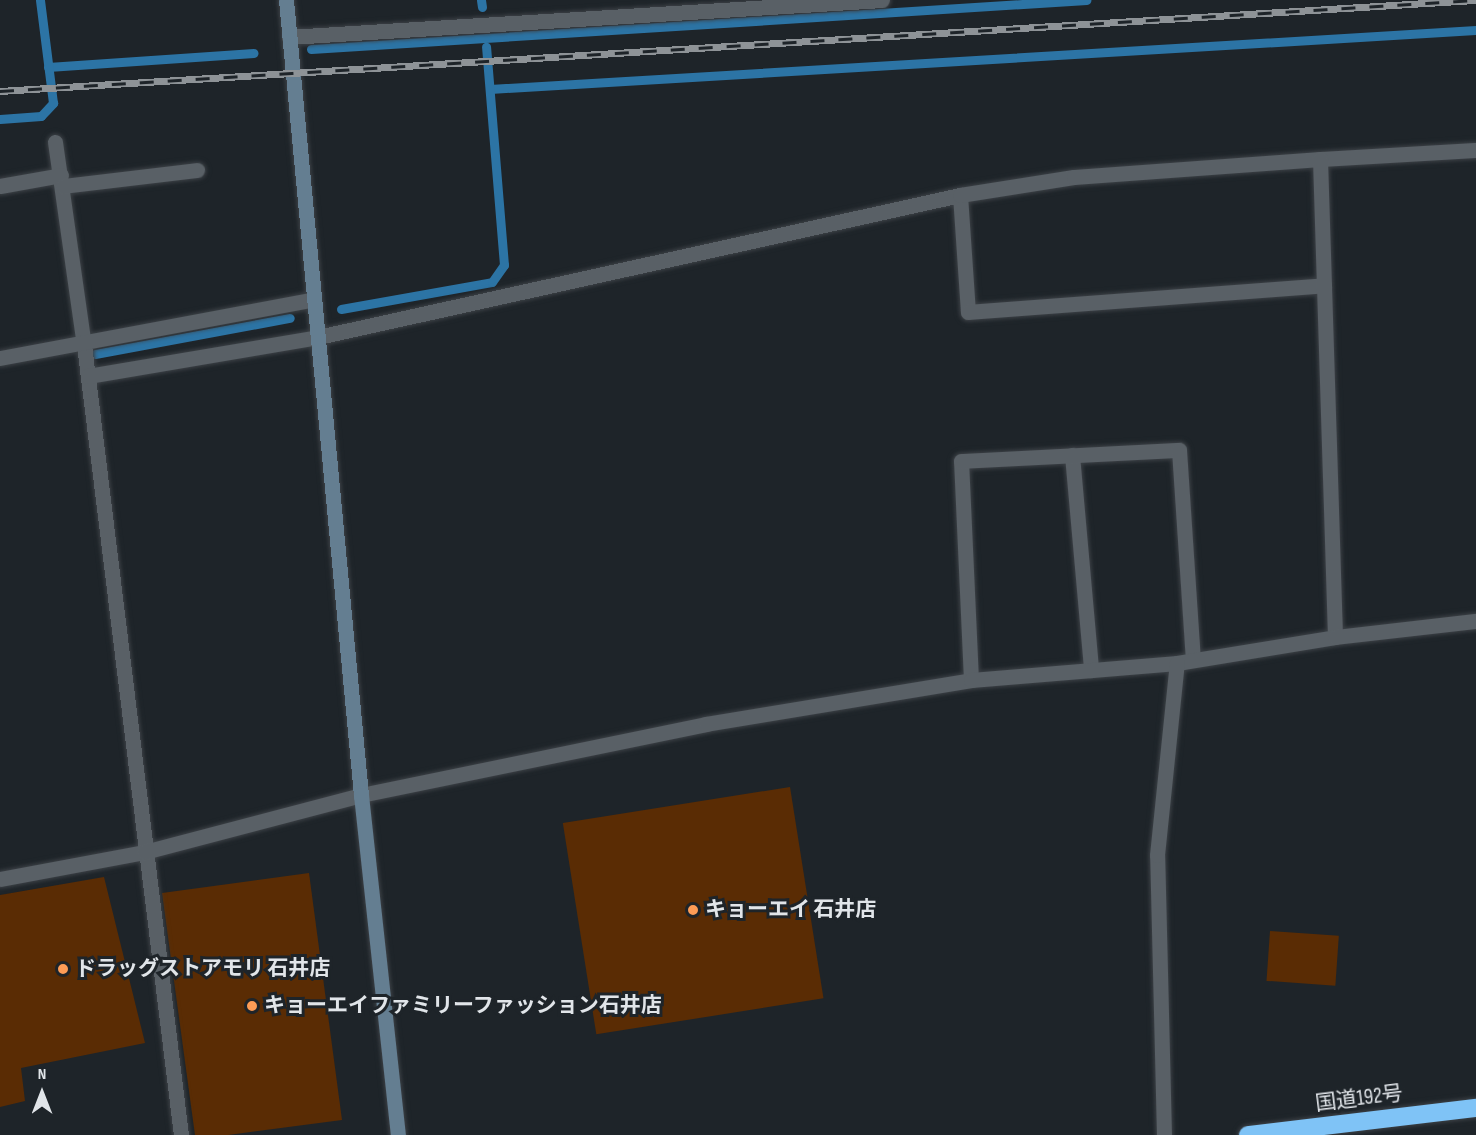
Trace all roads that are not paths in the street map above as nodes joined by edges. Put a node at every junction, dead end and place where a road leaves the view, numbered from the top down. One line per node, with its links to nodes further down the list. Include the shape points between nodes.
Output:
1 (286, 0): 3 (street)
2 (882, 0): 3 (street)
3 (289, 37): 12 (street)
4 (55, 142): 8 (street)
5 (1476, 150): 6 (street)
6 (1320, 159): 10 (street, via 1074,177); 11 (street)
7 (197, 170): 8 (street)
8 (62, 180): 9 (street); 14 (street)
9 (0, 186)
10 (960, 195): 11 (street, via 968,312); 13 (street)
11 (1324, 285): 19 (street)
12 (314, 299): 13 (street); 14 (street)
13 (318, 337): 16 (street); 23 (street)
14 (84, 345): 15 (street); 16 (street)
15 (0, 358)
16 (88, 376): 24 (street)
17 (1072, 455): 20 (street, via 1179,450); 21 (street); 22 (street, via 961,461)
18 (1476, 621): 19 (street)
19 (1335, 637): 20 (street)
20 (1185, 662): 21 (street); 29 (street, via 1157,855)
21 (1090, 670): 22 (street)
22 (971, 680): 23 (street, via 706,724)
23 (361, 795): 24 (street); 28 (street)
24 (144, 852): 25 (street); 27 (street)
25 (0, 879)
26 (1476, 1108): 30 (highway, 国道192号)
27 (181, 1135)
28 (398, 1135)
29 (1164, 1135)
30 (1248, 1135)

